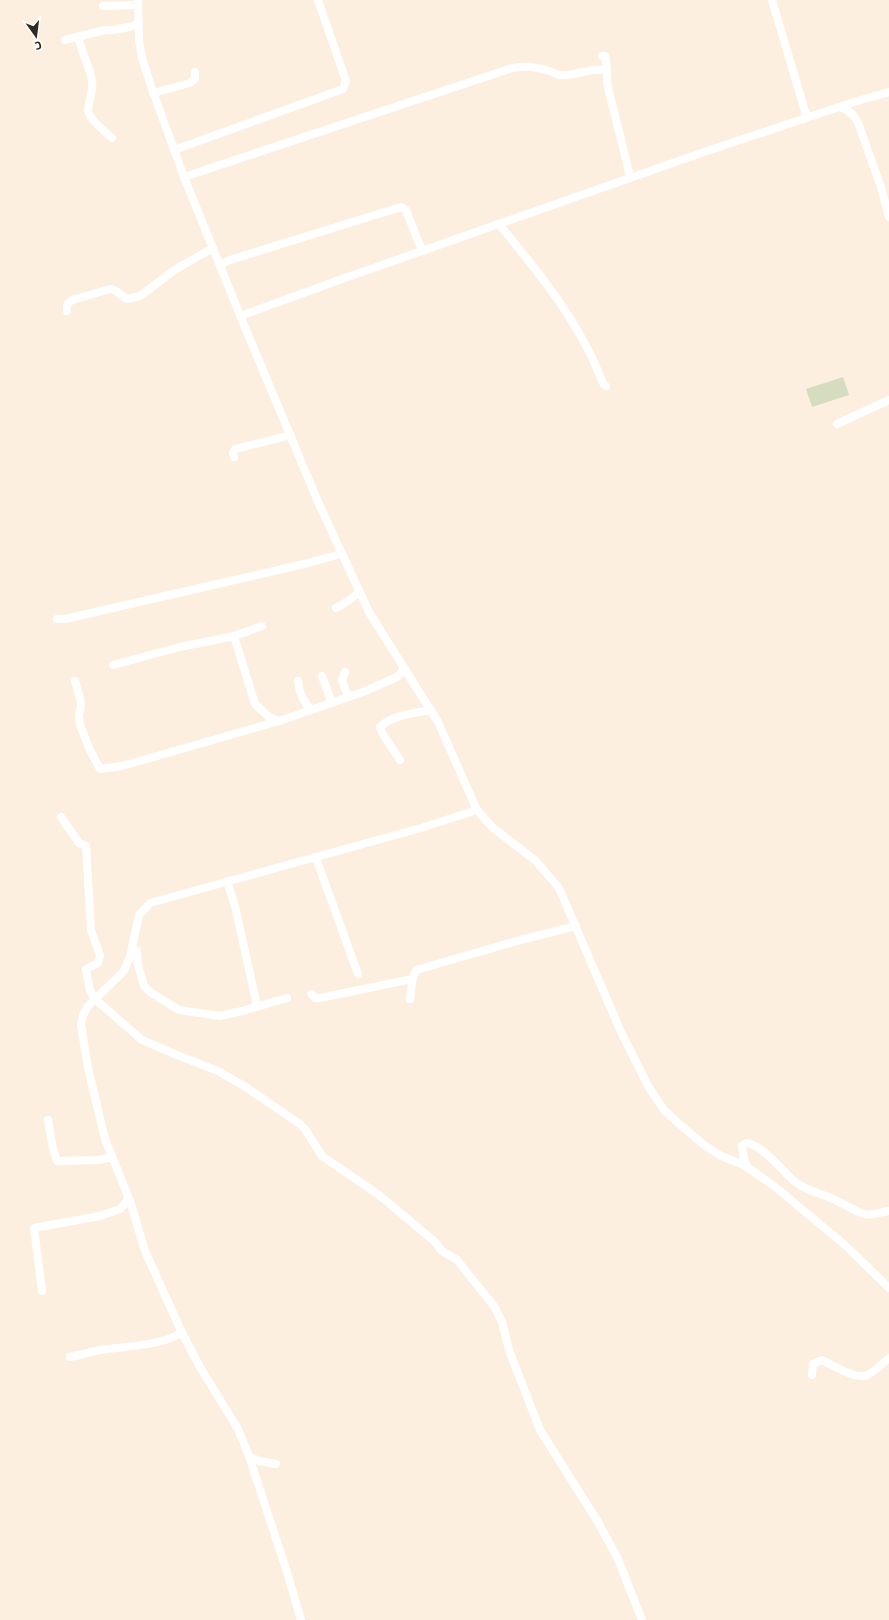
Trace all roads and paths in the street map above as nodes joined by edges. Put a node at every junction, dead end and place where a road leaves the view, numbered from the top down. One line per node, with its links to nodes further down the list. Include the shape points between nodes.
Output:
1 (318, 0): 16 (street, via 346,80 343,89)
2 (772, 0): 14 (street)
3 (137, 2): 4 (street); 5 (street)
4 (104, 6)
5 (138, 25): 6 (street); 12 (street, via 142,58)
6 (82, 36): 7 (street); 15 (street, via 79,40 80,47 93,86 88,111)
7 (65, 40)
8 (602, 56): 9 (street, via 605,56)
9 (607, 71): 17 (street, via 602,69 559,75 525,67 509,69); 18 (street, via 608,86)
10 (195, 72): 12 (street, via 195,79 190,83)
11 (889, 92): 13 (street)
12 (153, 93): 16 (street)
13 (839, 107): 14 (street); 19 (street, via 855,116 858,122)
14 (808, 118): 18 (street)
15 (112, 138)
16 (174, 150): 17 (street)
17 (184, 177): 21 (street)
18 (630, 178): 20 (street)
19 (889, 217)
20 (499, 224): 22 (street); 26 (street, via 562,306)
21 (213, 248): 23 (street); 24 (street, via 176,269 140,296 127,300 116,290 110,289 72,300 66,307)
22 (423, 251): 23 (street, via 406,210 401,207); 25 (street)
23 (220, 265): 25 (street)
24 (67, 311)
25 (240, 316): 29 (street)
26 (606, 386)
27 (889, 400): 28 (street)
28 (838, 424)
29 (291, 435): 30 (street, via 236,449 233,452); 31 (street)
30 (234, 458)
31 (341, 554): 32 (street); 34 (street)
32 (360, 592): 33 (street); 38 (street, via 377,626)
33 (336, 608)
34 (58, 619)
35 (262, 626): 36 (street)
36 (234, 636): 37 (street); 47 (street, via 255,704 269,717)
37 (114, 665)
38 (405, 669): 43 (street, via 397,677); 46 (street)
39 (345, 672): 43 (street, via 342,680)
40 (322, 676): 44 (street)
41 (75, 681): 47 (street, via 81,706 80,724 100,769 122,766)
42 (298, 681): 45 (street, via 298,689)
43 (348, 697): 44 (street)
44 (332, 702): 45 (street)
45 (311, 709): 47 (street)
46 (431, 710): 48 (street, via 393,718 380,726); 49 (street, via 445,736)
47 (279, 721)
48 (400, 760)
49 (476, 810): 51 (street); 53 (street, via 492,827 536,861 553,880)
50 (61, 817): 59 (street, via 79,843 86,846 91,930 100,955 98,963 86,970 90,991)
51 (316, 858): 52 (street); 55 (street)
52 (227, 881): 54 (street, via 150,903 139,915); 61 (street)
53 (576, 926): 56 (street, via 423,967 416,970); 64 (street, via 621,1032 657,1101 704,1145)
54 (132, 948): 59 (street, via 123,972); 61 (street, via 137,950 144,986 179,1010 220,1016)
55 (358, 974)
56 (412, 979): 57 (street, via 320,998 315,998); 60 (street)
57 (311, 994)
58 (287, 998): 61 (street)
59 (95, 999): 63 (street, via 83,1015 81,1025 97,1109); 76 (street, via 142,1040 218,1071 300,1124 322,1156 379,1195 434,1241 442,1251 457,1260 494,1306 540,1430 598,1522 618,1559)
60 (410, 999)
61 (257, 1006)
62 (48, 1120): 63 (street, via 57,1161 99,1160)
63 (112, 1157): 65 (street)
64 (748, 1168): 66 (street, via 742,1146 751,1143 804,1188 866,1215); 67 (street, via 774,1186 846,1246)
65 (129, 1199): 68 (street, via 120,1209 100,1216 34,1228); 69 (street, via 145,1251)
66 (889, 1211)
67 (889, 1288)
68 (42, 1291)
69 (182, 1332): 70 (street, via 166,1340); 73 (street, via 238,1429)
70 (70, 1357)
71 (889, 1358): 72 (street, via 863,1377 839,1370 822,1360 813,1364)
72 (812, 1375)
73 (249, 1456): 74 (street); 75 (street)
74 (276, 1464)
75 (301, 1620)
76 (642, 1620)

